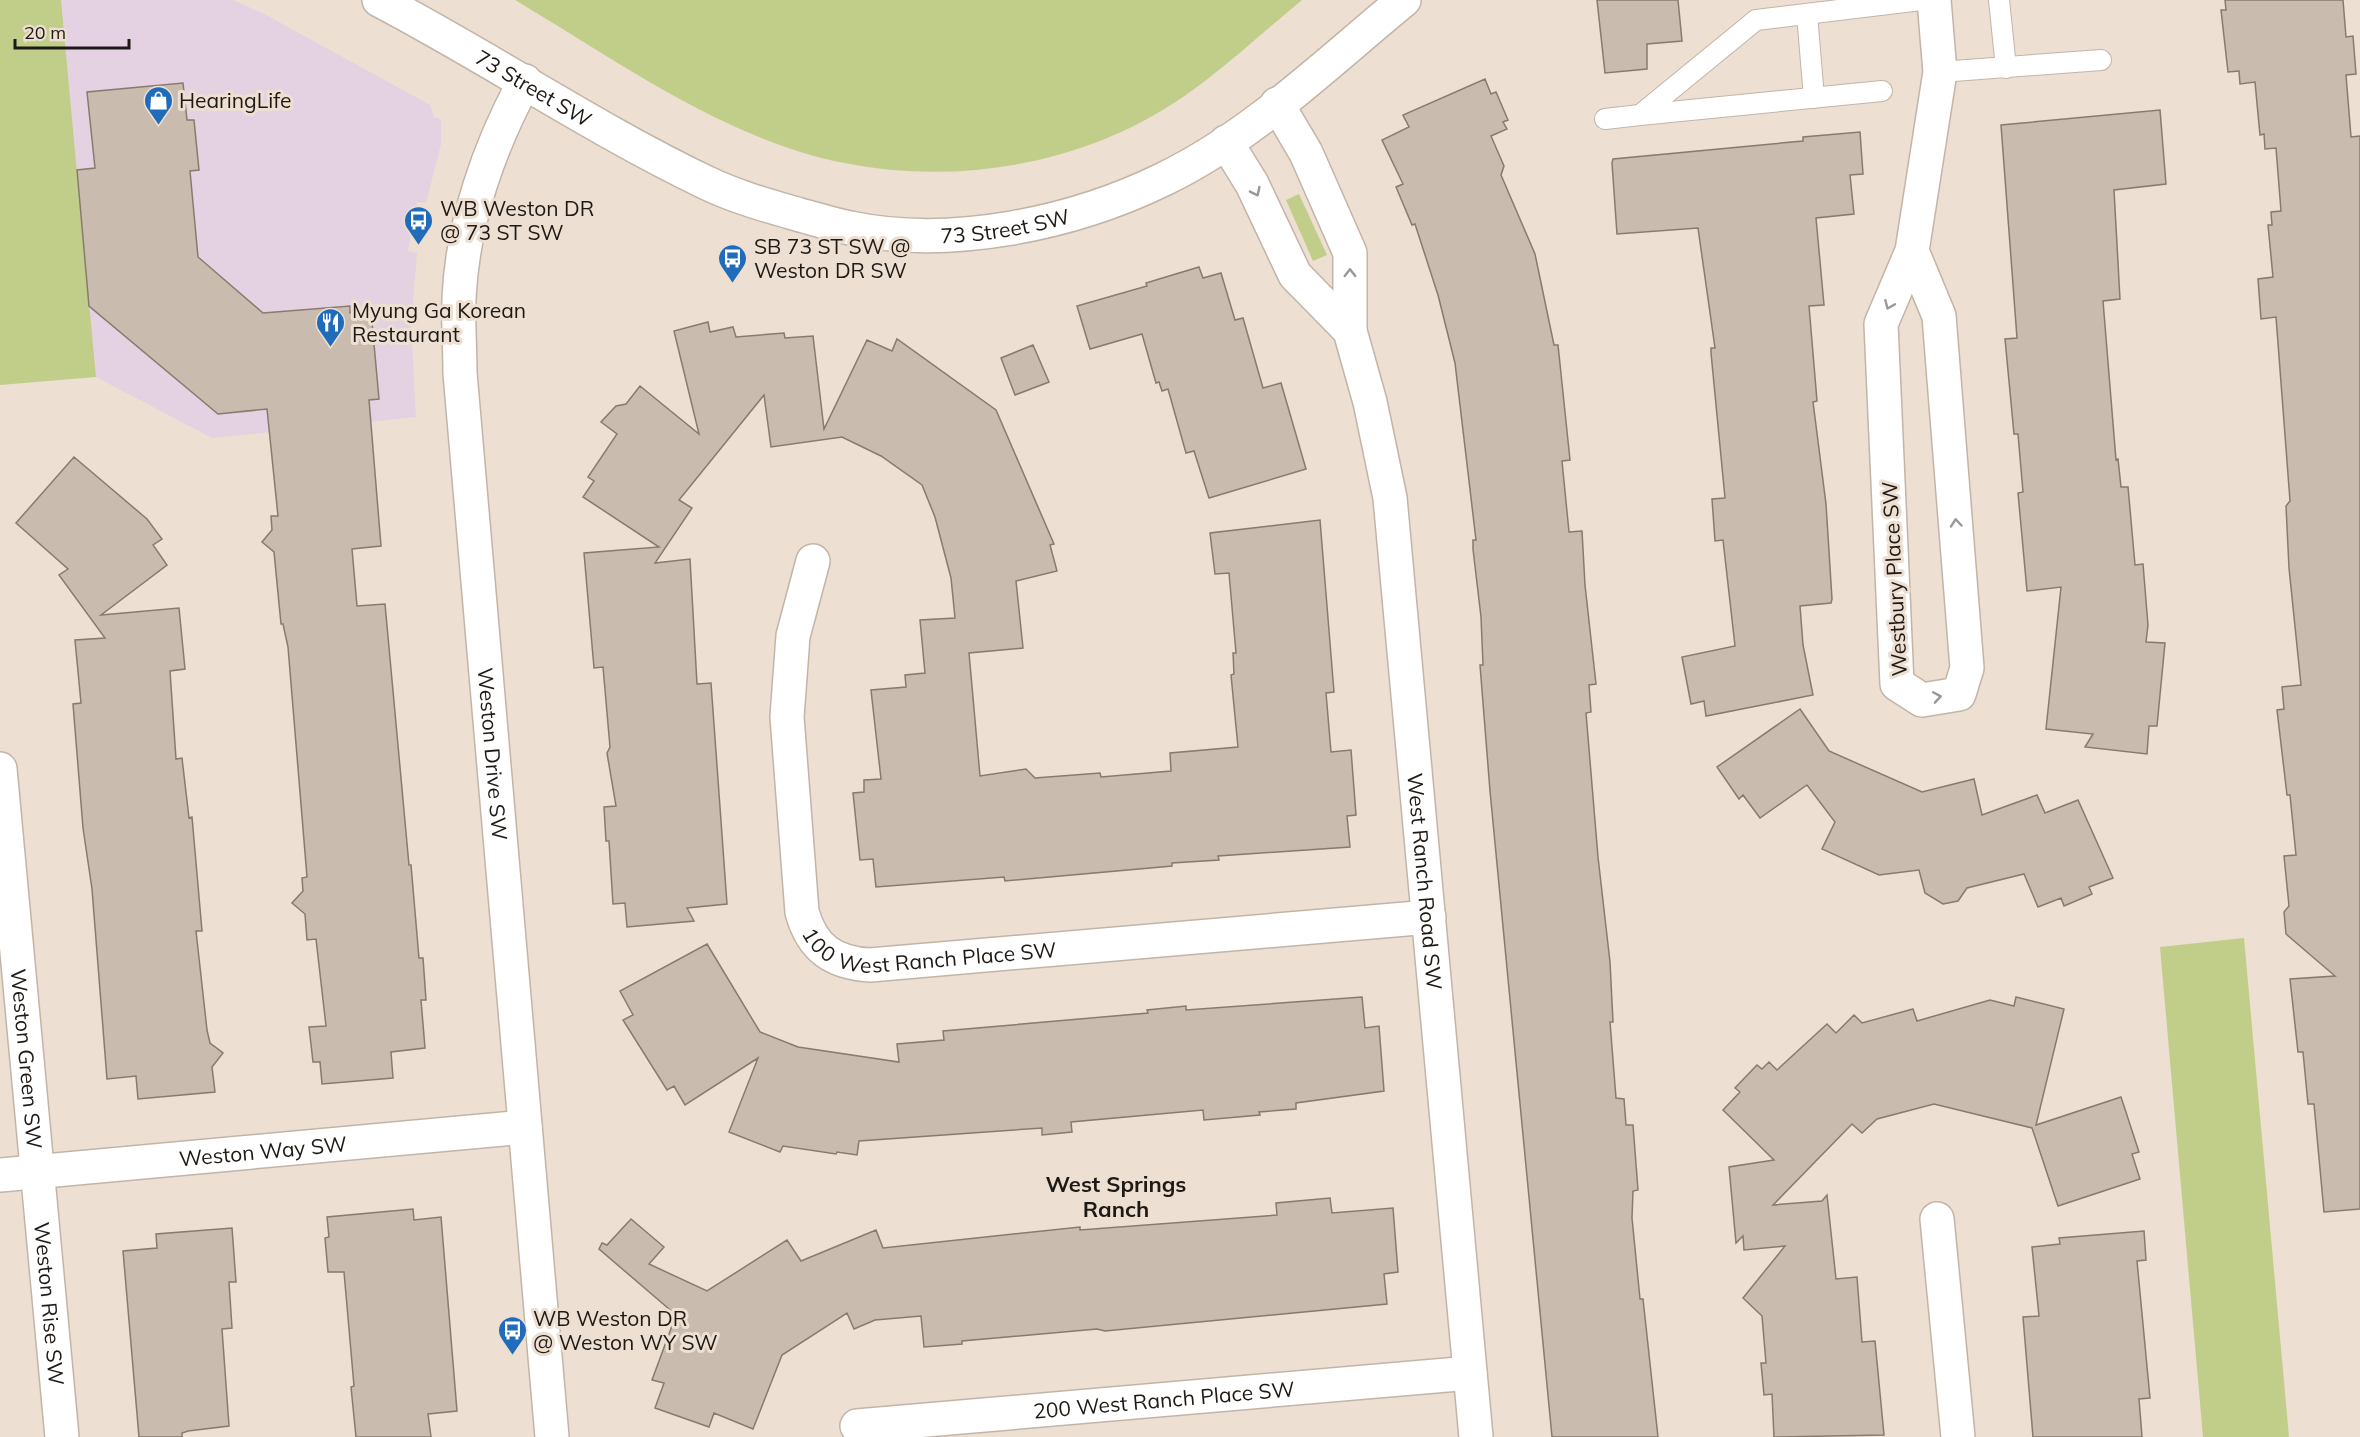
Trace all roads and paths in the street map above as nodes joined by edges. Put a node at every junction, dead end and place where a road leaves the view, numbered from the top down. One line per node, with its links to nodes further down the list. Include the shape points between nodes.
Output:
1 (379, 0): 10 (street, 73 Street SW)
2 (1404, 0): 13 (street, 73 Street SW)
3 (1921, 0): 6 (lane)
4 (1934, 0): 9 (street, Westbury Place SW)
5 (1999, 0): 8 (lane)
6 (1807, 14): 12 (lane); 14 (lane, via 1756,20)
7 (2101, 60): 8 (lane)
8 (2006, 68): 9 (lane)
9 (1940, 72): 17 (street, Westbury Place SW)
10 (525, 81): 16 (street, 73 Street SW, via 709,184 773,207 851,228 897,234 996,232 1042,223 1166,179); 22 (street, Weston Drive SW, via 505,117 477,197 459,298 460,373)
11 (1882, 91): 12 (lane)
12 (1814, 98): 14 (lane)
13 (1278, 104): 16 (street, 73 Street SW); 18 (street, West Ranch Road SW, one-way to 13, via 1350,253 1306,153)
14 (1640, 115): 15 (lane)
15 (1605, 119)
16 (1226, 142): 18 (street, West Ranch Road SW, one-way to 18, via 1252,184 1295,276)
17 (1912, 251): 17 (street, Westbury Place SW, one-way to 17, via 1881,324 1897,684 1922,700 1959,694 1967,668 1938,316)
18 (1350, 331): 21 (street, West Ranch Road SW, via 1370,402 1392,514)
19 (813, 561): 21 (street, 100 West Ranch Place SW, via 793,636 787,727 802,912 812,939 831,957 870,965)
20 (0, 769): 23 (street, Weston Green SW)
21 (1429, 916): 26 (street, West Ranch Road SW)
22 (525, 1127): 23 (street, Weston Way SW); 29 (street, Weston Drive SW)
23 (39, 1170): 24 (street, Weston Way SW); 28 (street, Weston Rise SW)
24 (0, 1174)
25 (1938, 1219): 31 (street)
26 (1470, 1373): 27 (street, 200 West Ranch Place SW); 30 (street, West Ranch Road SW)
27 (857, 1426)
28 (62, 1437)
29 (552, 1437)
30 (1476, 1437)
31 (1958, 1437)

